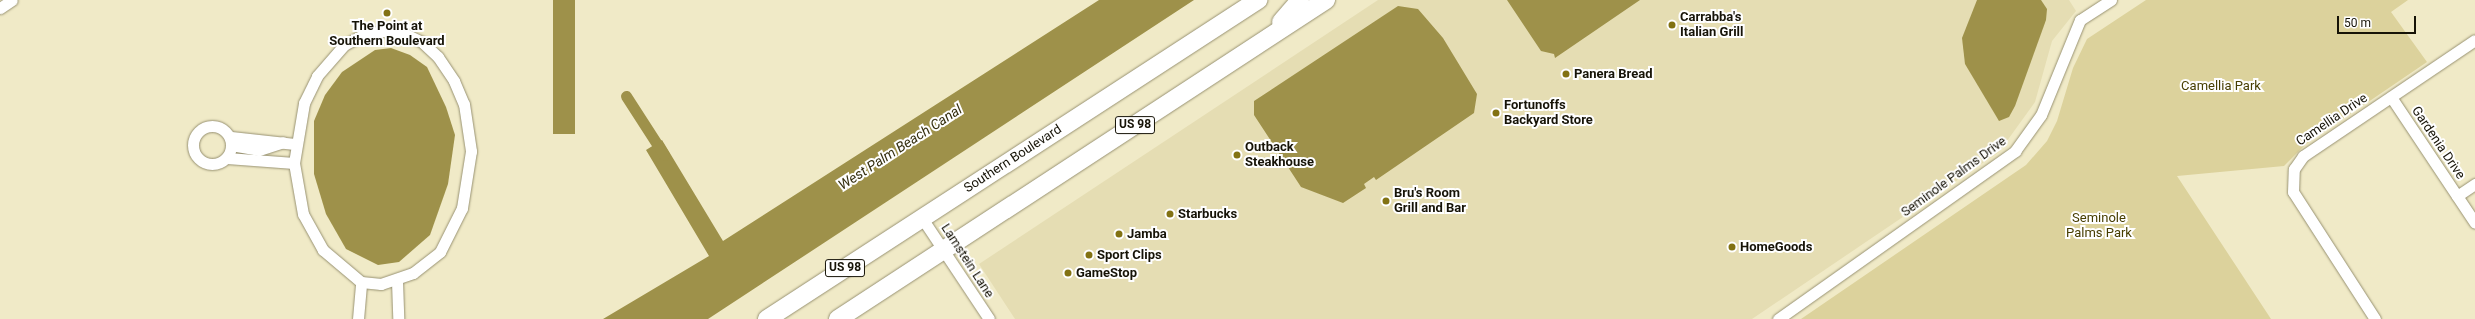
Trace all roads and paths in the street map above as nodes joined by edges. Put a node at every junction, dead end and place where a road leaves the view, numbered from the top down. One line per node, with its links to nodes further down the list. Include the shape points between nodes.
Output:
1 (12, 0): 6 (street)
2 (1258, 0): 16 (highway, Southern Boulevard / US 98)
3 (1300, 0): 7 (highway)
4 (1326, 0): 7 (highway, US 98)
5 (2111, 0): 26 (street, Seminole Palms Drive, via 2080,20 2040,115 2016,151)
6 (0, 8)
7 (1264, 40): 18 (highway, US 98)
8 (2475, 40): 9 (street, Camellia Drive)
9 (2391, 97): 15 (street, Gardenia Drive); 27 (street, Camellia Drive, via 2303,156 2292,177 2293,192)
10 (231, 141): 11 (street, via 259,150 283,141); 12 (street); 12 (street, via 222,129 210,126 198,132 193,143 195,155 204,163 217,164)
11 (295, 144): 13 (street); 19 (street, via 304,103 317,76 344,45 363,35 382,30 403,33 422,42 438,57 454,81 464,104 471,151 468,182 459,215 440,252)
12 (227, 158): 13 (street)
13 (294, 163): 20 (street, via 303,214 312,233 327,254)
14 (2475, 184): 15 (street)
15 (2457, 196): 17 (street, Gardenia Drive)
16 (922, 218): 18 (street, Lamstein Lane); 23 (highway, Southern Boulevard / US 98)
17 (2475, 224)
18 (944, 250): 24 (highway, US 98); 25 (street, Lamstein Lane)
19 (397, 281): 20 (street); 22 (street)
20 (361, 282): 21 (street)
21 (358, 319)
22 (398, 319)
23 (767, 319)
24 (838, 319)
25 (988, 319)
26 (1778, 319)
27 (2375, 319)

